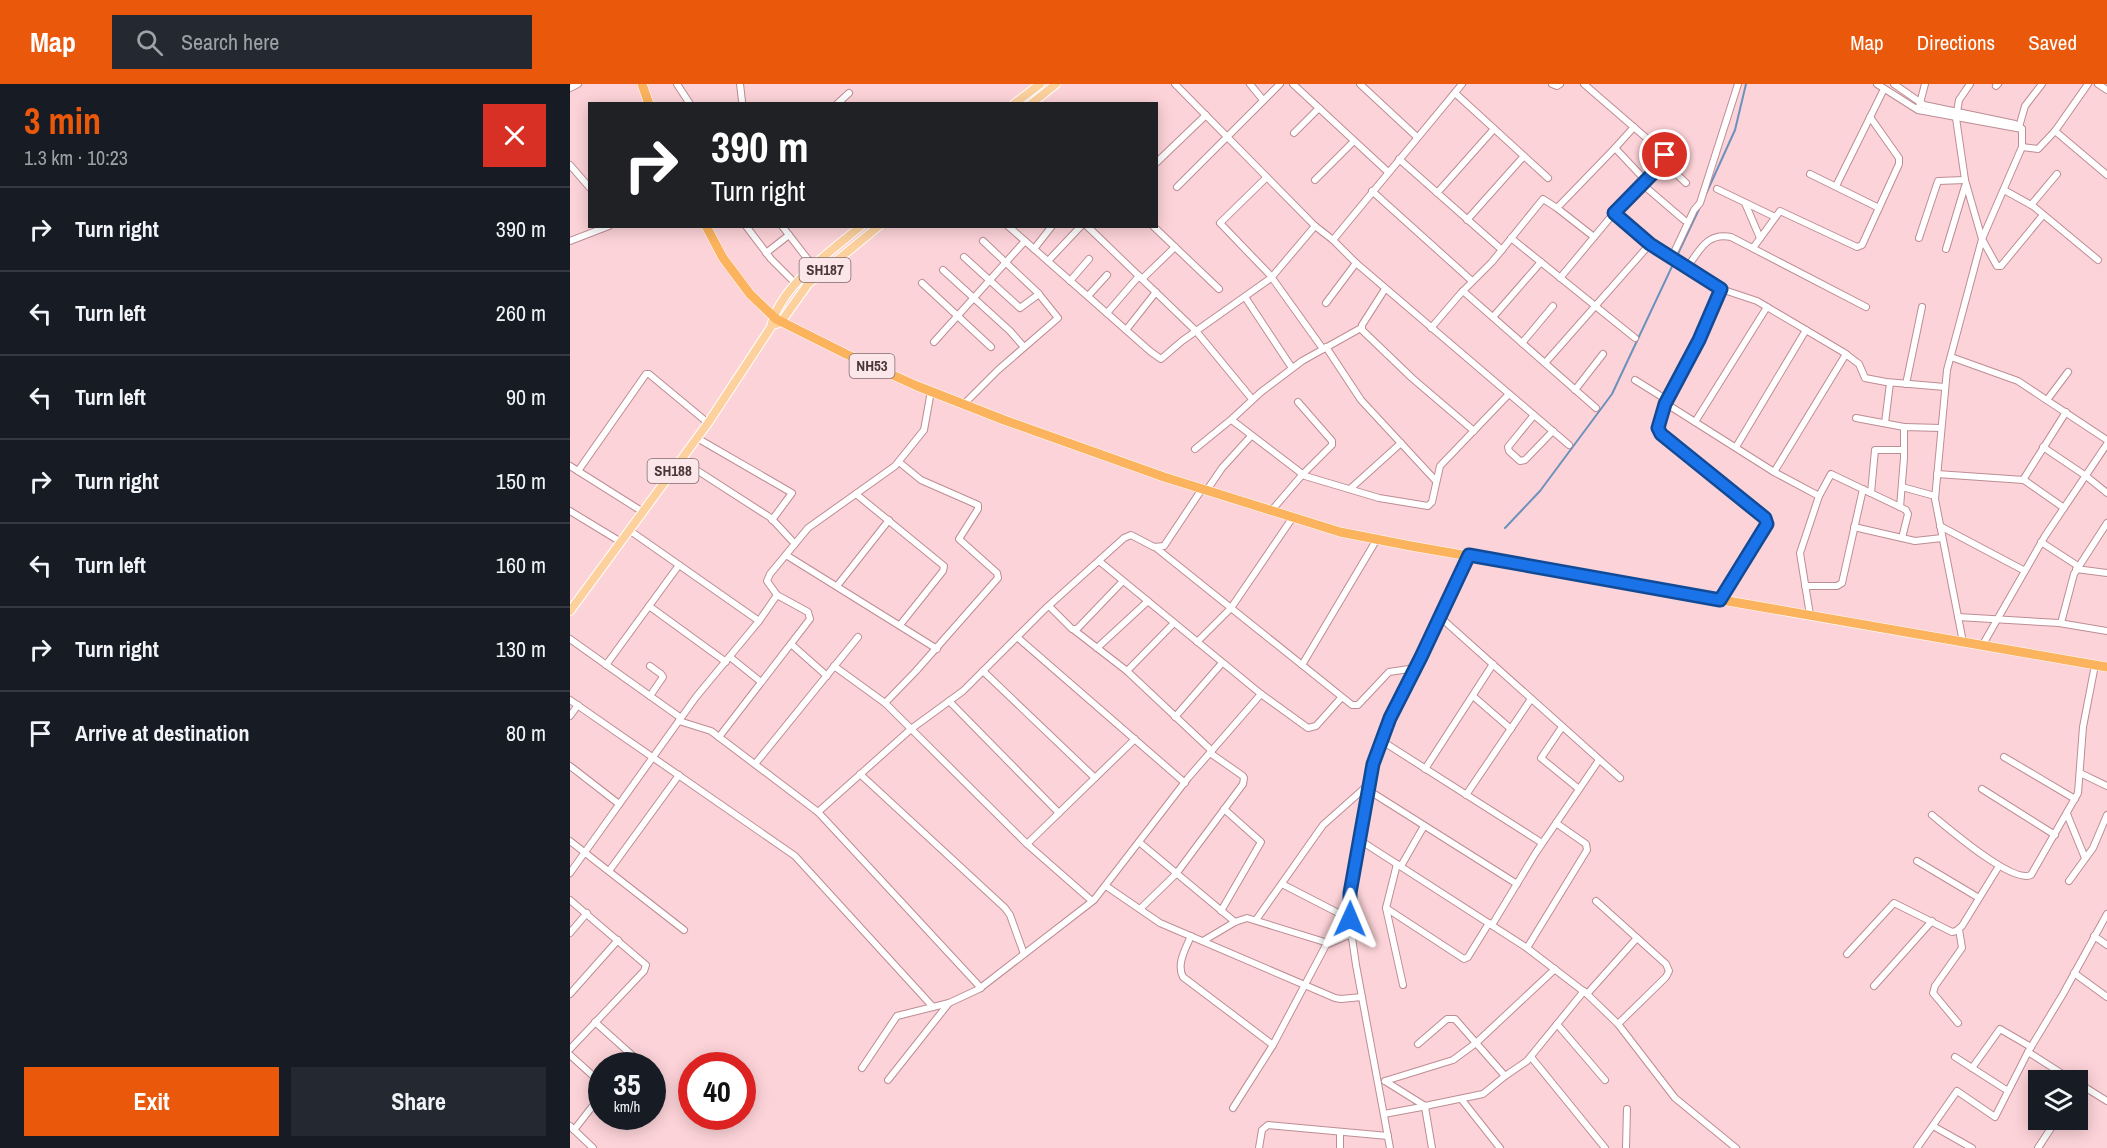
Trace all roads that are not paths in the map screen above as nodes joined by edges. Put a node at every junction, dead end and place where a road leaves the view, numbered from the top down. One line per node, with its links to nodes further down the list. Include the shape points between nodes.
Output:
1 (578, 84): 24 (street)
2 (642, 84): 33 (highway)
3 (677, 84): 34 (street)
4 (740, 84): 32 (street)
5 (1040, 84): 36 (main road)
6 (1056, 84): 37 (main road)
7 (1175, 84): 41 (street)
8 (1250, 84): 31 (street)
9 (1280, 84): 31 (street)
10 (1293, 84): 39 (street)
11 (1360, 84): 49 (street)
12 (1462, 84): 29 (street)
13 (1552, 84): 14 (street)
14 (1560, 84)
15 (1584, 84): 43 (street)
16 (1738, 84): 121 (street, via 1700,202)
17 (1876, 84): 25 (street)
18 (1894, 84): 26 (street)
19 (1925, 84): 38 (street)
20 (1970, 84): 40 (street, via 1959,100)
21 (2042, 84): 44 (street, via 2025,106)
22 (2088, 84): 46 (street)
23 (2098, 84): 27 (street)
24 (570, 88)
25 (1884, 89): 30 (street); 42 (street)
26 (1901, 89): 30 (street); 38 (street)
27 (2107, 90)
28 (849, 93): 35 (street)
29 (1455, 93): 45 (street); 49 (street)
30 (1896, 96): 38 (street)
31 (1263, 100): 48 (street)
32 (742, 101)
33 (648, 102)
34 (689, 102)
35 (839, 102)
36 (1017, 102)
37 (1034, 102)
38 (1921, 107): 40 (street)
39 (1319, 108): 47 (street); 50 (street)
40 (1956, 114): 44 (street); 65 (street)
41 (1206, 115): 48 (street); 55 (street)
42 (1870, 117): 69 (street); 78 (street, via 1899,160)
43 (1634, 127): 52 (street); 56 (street, via 1665,155)
44 (2020, 128): 51 (street)
45 (1494, 129): 53 (street); 74 (street)
46 (2055, 131): 51 (street, via 2038,149); 61 (street)
47 (1294, 133)
48 (1226, 136): 62 (street); 70 (street)
49 (1418, 137): 54 (street)
50 (1354, 141): 58 (street); 64 (street)
51 (2022, 147): 72 (street)
52 (1615, 148): 66 (street); 77 (street)
53 (1524, 156): 63 (street); 82 (street)
54 (1399, 159): 58 (street); 74 (street)
55 (1158, 161)
56 (1664, 162): 66 (street); 67 (street)
57 (570, 165): 68 (street)
58 (1385, 169): 73 (street)
59 (1810, 174): 69 (street)
60 (2057, 174): 76 (street)
61 (2107, 175)
62 (1267, 177): 84 (street); 129 (street, via 1220,224)
63 (1548, 178)
64 (1316, 180)
65 (1965, 182): 102 (street, via 1938,181); 104 (street); 113 (street)
66 (1644, 183): 79 (street); 83 (street)
67 (1686, 183)
68 (588, 186)
69 (1836, 186): 78 (street)
70 (1177, 187)
71 (1717, 189): 75 (street)
72 (2004, 190): 76 (street); 104 (street)
73 (1372, 191): 103 (street); 134 (street)
74 (1437, 193): 82 (street)
75 (1745, 203): 81 (street); 101 (street)
76 (2031, 205): 80 (street)
77 (1557, 208): 99 (street); 100 (street, via 1543,199)
78 (1879, 208): 81 (street, via 1862,245 1857,247 1783,212)
79 (1614, 213): 99 (street); 109 (street)
80 (2043, 215): 104 (street, via 2000,267); 119 (street)
81 (1775, 217): 101 (street)
82 (1467, 220): 114 (street)
83 (1684, 220)
84 (1315, 226): 103 (street); 129 (street)
85 (604, 228): 105 (street)
86 (707, 228): 155 (highway, NH53, via 743,285)
87 (747, 228): 115 (street)
88 (784, 228): 97 (street)
89 (860, 228): 108 (main road, SH187)
90 (862, 228): 98 (street)
91 (877, 228): 98 (main road, SH187)
92 (1010, 228): 107 (street)
93 (1050, 228): 112 (street)
94 (1079, 228): 120 (street)
95 (1089, 228): 130 (street)
96 (1155, 228): 110 (street)
97 (789, 235): 115 (street); 125 (street)
98 (868, 235): 116 (main road, SH187)
99 (1594, 237): 131 (street)
100 (1511, 238): 114 (street); 123 (street)
101 (1760, 238): 111 (street)
102 (1919, 238)
103 (1331, 239): 124 (street)
104 (1982, 239): 170 (street)
105 (570, 241)
106 (983, 241): 122 (street)
107 (1025, 241): 112 (street); 122 (street)
108 (840, 244): 116 (main road); 125 (main road, SH187)
109 (1650, 244): 121 (street); 147 (street)
110 (1175, 247): 130 (street); 137 (street)
111 (1753, 248): 126 (street, via 1731,237 1716,236 1707,241); 150 (street)
112 (1034, 249): 120 (street)
113 (1946, 249)
114 (1502, 250): 134 (street)
115 (766, 253): 136 (street)
116 (846, 253): 155 (main road, SH187, via 808,284)
117 (964, 257): 132 (street)
118 (1089, 259): 133 (street)
119 (2098, 260)
120 (1048, 261): 133 (street)
121 (1675, 261): 126 (street)
122 (1006, 262): 132 (street); 142 (street)
123 (1541, 262): 131 (street); 154 (street)
124 (1356, 263): 138 (street); 146 (street)
125 (813, 266): 136 (main road, SH187)
126 (1686, 269): 139 (street)
127 (943, 270): 145 (street)
128 (1107, 275): 143 (street)
129 (1270, 276): 144 (street); 167 (street)
130 (1140, 278): 141 (street); 152 (street)
131 (1560, 278): 147 (street)
132 (990, 280): 142 (street, via 1020,308); 145 (street)
133 (1070, 281): 143 (street)
134 (1472, 281): 140 (street)
135 (922, 283): 153 (street)
136 (796, 284): 155 (main road, SH187)
137 (1220, 288)
138 (1385, 288): 157 (street); 158 (street)
139 (1721, 289): 149 (street); 184 (street)
140 (1463, 291): 154 (street); 158 (street)
141 (1156, 292): 159 (street); 160 (street)
142 (1039, 294): 166 (street, via 1058,318)
143 (1088, 296): 152 (street)
144 (1245, 297): 159 (street); 172 (street)
145 (974, 298): 153 (street); 166 (street)
146 (1326, 303)
147 (1595, 305): 162 (street); 171 (street)
148 (1553, 306): 164 (street)
149 (1767, 307): 161 (street); 191 (street)
150 (1866, 307)
151 (1922, 307): 176 (street)
152 (1107, 313): 160 (street)
153 (957, 316): 163 (street); 165 (street)
154 (1492, 317): 164 (street)
155 (777, 319): 156 (main road, SH187); 179 (highway, NH53)
156 (771, 327): 192 (main road, SH188)
157 (1361, 328): 167 (street); 196 (street)
158 (1431, 328): 180 (street)
159 (1194, 329): 160 (street, via 1163,358); 181 (street)
160 (1126, 330)
161 (1806, 330): 169 (street); 203 (street)
162 (1635, 338)
163 (934, 342)
164 (1522, 343): 171 (street)
165 (991, 347)
166 (1024, 347): 185 (street)
167 (1325, 348): 172 (street); 201 (street, via 1361,400)
168 (1603, 354): 178 (street)
169 (1846, 354): 175 (street, via 1860,365 1863,376); 211 (street)
170 (1951, 357): 177 (street); 182 (street, via 2018,381)
171 (1545, 363): 178 (street)
172 (1292, 369): 181 (street)
173 (2068, 372): 182 (street)
174 (1635, 380): 184 (street)
175 (1890, 383): 176 (street); 193 (street)
176 (1906, 384): 177 (street)
177 (1945, 387): 195 (street)
178 (1575, 390): 186 (street)
179 (931, 391): 185 (highway, NH53); 208 (street, via 924,430)
180 (1509, 394): 188 (street); 196 (street)
181 (1252, 399): 189 (street)
182 (2048, 400): 187 (street)
183 (1298, 402): 213 (street, via 1333,443)
184 (1666, 402): 191 (street); 256 (street, via 1658,424 1661,434 1767,521)
185 (964, 404): 218 (highway, NH53)
186 (1596, 408)
187 (2066, 412): 200 (street); 204 (street)
188 (1534, 415): 197 (street); 197 (street, via 1508,447 1520,461)
189 (1233, 418): 198 (street); 205 (street)
190 (1856, 418): 193 (street)
191 (1695, 422): 203 (street)
192 (708, 423): 199 (main road, SH188); 210 (street, via 646,374)
193 (1886, 423): 194 (street)
194 (1904, 427): 195 (street); 206 (street)
195 (1941, 428): 212 (street)
196 (1474, 431): 215 (street, via 1440,466)
197 (1553, 431): 202 (street)
198 (1251, 436): 213 (street); 218 (street)
199 (697, 438): 207 (main road, SH188); 232 (street, via 792,493)
200 (2107, 442): 214 (street)
201 (1401, 443): 215 (street); 219 (street)
202 (1569, 445)
203 (1736, 447): 211 (street)
204 (2043, 447): 214 (street); 216 (street)
205 (1195, 449)
206 (1904, 450): 217 (street); 221 (street, via 1875,450)
207 (681, 460): 230 (main road, SH188); 232 (street)
208 (898, 462): 223 (street); 280 (street, via 921,480 978,505 959,539 998,576)
209 (570, 466): 210 (street)
210 (578, 471): 230 (street)
211 (1774, 472): 224 (street)
212 (1937, 474): 216 (street); 225 (street)
213 (1302, 475): 219 (street); 228 (street)
214 (2086, 476): 222 (street); 227 (street)
215 (1436, 480): 219 (street, via 1431,504 1426,506)
216 (2023, 480): 227 (street)
217 (1902, 487): 225 (street); 226 (street)
218 (1204, 489): 228 (highway, NH53); 244 (street, via 1168,542)
219 (1350, 489)
220 (1863, 489): 221 (street); 224 (street, via 1831,474); 236 (street)
221 (1871, 493): 226 (street)
222 (2107, 493)
223 (856, 494): 233 (street); 243 (street, via 808,528)
224 (1816, 494): 254 (street, via 1800,553)
225 (1935, 495): 235 (street)
226 (1900, 507): 238 (street, via 1908,514)
227 (2064, 507): 242 (street)
228 (1272, 510): 231 (highway, NH53)
229 (570, 511): 241 (street)
230 (643, 512): 237 (main road, SH188)
231 (1293, 517): 240 (highway, NH53); 260 (street)
232 (772, 520): 243 (street)
233 (889, 520): 253 (street); 269 (street, via 944,566)
234 (2107, 523): 249 (street)
235 (1940, 526): 239 (street); 250 (street)
236 (1854, 527): 238 (street); 254 (street, via 1840,585)
237 (630, 530): 241 (main road, SH188); 248 (street)
238 (1902, 538): 239 (street)
239 (1942, 538): 264 (street)
240 (1377, 539): 246 (highway, NH53); 285 (street)
241 (621, 542): 261 (main road, SH188)
242 (2041, 542): 249 (street); 250 (street)
243 (795, 544): 245 (street)
244 (1154, 547): 247 (street, via 1127,536); 260 (street)
245 (786, 555): 253 (street); 255 (street, via 767,581)
246 (1469, 555): 256 (highway, NH53); 263 (street)
247 (1099, 561): 252 (street); 259 (street)
248 (679, 565): 258 (street); 266 (street)
249 (2077, 568): 251 (street); 268 (street)
250 (2025, 571): 265 (street)
251 (2107, 573)
252 (1123, 581): 257 (street); 270 (street)
253 (837, 586): 269 (street)
254 (1805, 586): 262 (street)
255 (777, 595): 266 (street); 277 (street, via 810,615)
256 (1720, 600): 262 (highway, NH53)
257 (1148, 601): 267 (street); 279 (street)
258 (649, 606): 281 (street); 284 (street)
259 (1049, 606): 270 (street); 273 (street)
260 (1231, 608): 275 (street); 285 (street)
261 (570, 611)
262 (1810, 615): 276 (highway, NH53)
263 (1440, 617): 283 (street); 290 (street)
264 (1958, 617): 265 (street); 276 (street)
265 (1996, 620): 268 (street); 278 (street)
266 (759, 621): 281 (street)
267 (1174, 623): 275 (street); 292 (street)
268 (2061, 623): 271 (street)
269 (900, 625): 280 (street)
270 (1074, 630): 279 (street)
271 (2107, 631)
272 (858, 637): 288 (street)
273 (1017, 637): 291 (street); 311 (street)
274 (570, 639): 284 (street)
275 (1197, 642): 282 (street)
276 (1963, 642): 278 (highway, NH53)
277 (791, 644): 293 (street); 294 (street)
278 (1982, 646): 286 (highway, NH53)
279 (1097, 648): 292 (street)
280 (937, 649): 302 (street)
281 (728, 659): 294 (street); 306 (street)
282 (1222, 663): 295 (street); 305 (street)
283 (1493, 664): 297 (street); 299 (street)
284 (606, 665): 296 (street)
285 (1302, 665): 298 (street)
286 (2095, 665): 289 (highway, NH53); 320 (street, via 2083,727)
287 (650, 666): 296 (street, via 663,677)
288 (834, 666): 293 (street); 302 (street)
289 (2107, 667)
290 (1416, 668): 298 (street, via 1389,672 1358,705); 312 (street)
291 (983, 671): 301 (street); 323 (street)
292 (1127, 671): 305 (street)
293 (827, 675): 317 (street)
294 (761, 682): 310 (street)
295 (1261, 694): 298 (street, via 1311,728); 313 (street)
296 (650, 696): 306 (street)
297 (1473, 696): 309 (street); 319 (street)
298 (1341, 698)
299 (1531, 699): 307 (street); 309 (street)
300 (570, 700): 303 (street)
301 (949, 701): 308 (street); 335 (street)
302 (885, 703): 308 (street)
303 (578, 705): 304 (street); 315 (street)
304 (570, 716)
305 (1175, 717): 313 (street)
306 (680, 719): 310 (street); 315 (street)
307 (1563, 727): 316 (street); 328 (street, via 1541,758)
308 (911, 729): 321 (street); 346 (street)
309 (1511, 729): 330 (street)
310 (719, 737): 317 (street)
311 (1135, 739): 323 (street); 325 (street)
312 (1382, 741): 319 (street); 327 (street)
313 (1211, 752): 325 (street); 333 (street, via 1244,778)
314 (2004, 757): 331 (street)
315 (652, 758): 322 (street); 332 (street)
316 (1599, 760): 324 (street); 328 (street)
317 (755, 764): 334 (street)
318 (570, 766): 332 (street)
319 (1425, 769): 330 (street)
320 (2080, 773): 326 (street); 331 (street)
321 (860, 774): 334 (street); 385 (street, via 1005,908)
322 (679, 775): 352 (street); 398 (street, via 795,856)
323 (1095, 778): 335 (street)
324 (1620, 778)
325 (1185, 783): 344 (street)
326 (2107, 786)
327 (1368, 788): 340 (street); 342 (street); 356 (street, via 1323,825)
328 (1579, 789): 339 (street)
329 (1982, 789): 341 (street)
330 (1466, 795): 345 (street)
331 (2075, 800): 336 (street)
332 (619, 804): 347 (street)
333 (1224, 809): 354 (street); 365 (street, via 1261,842)
334 (818, 812): 392 (street)
335 (1059, 813): 346 (street)
336 (2067, 814): 341 (street); 348 (street)
337 (1932, 815): 351 (street)
338 (2107, 815): 348 (street)
339 (1556, 823): 345 (street); 384 (street, via 1586,844 1587,850)
340 (1424, 826): 350 (street); 357 (street)
341 (2055, 835): 351 (street, via 2031,875 2021,876)
342 (1358, 839): 350 (street); 368 (street)
343 (570, 841): 347 (street)
344 (1139, 842): 354 (street); 358 (street)
345 (1542, 843): 357 (street)
346 (1027, 844): 361 (street)
347 (585, 852): 352 (street); 353 (street)
348 (2085, 858): 355 (street)
349 (1917, 861): 359 (street)
350 (1399, 865): 363 (street); 372 (street)
351 (1999, 866): 359 (street)
352 (609, 871): 374 (street)
353 (570, 873)
354 (1176, 874): 364 (street); 365 (street)
355 (2068, 881)
356 (1282, 884): 368 (street); 369 (street)
357 (1517, 884): 372 (street)
358 (1106, 886): 361 (street); 364 (street)
359 (1979, 898): 373 (street)
360 (570, 900): 366 (street)
361 (1092, 901): 385 (street)
362 (1596, 901): 379 (street)
363 (1386, 908): 372 (street, via 1464,959); 390 (street)
364 (1140, 909): 377 (street, via 1160,923)
365 (1221, 911): 371 (street)
366 (587, 914): 375 (street); 380 (street)
367 (2107, 914): 378 (street)
368 (1350, 919): 376 (street)
369 (1257, 920): 371 (street); 382 (street)
370 (1932, 921): 373 (street, via 1952,932); 386 (street, via 1894,903); 391 (street)
371 (1235, 922): 381 (street)
372 (1491, 924): 384 (street)
373 (1959, 929): 400 (street, via 1962,948 1933,993)
374 (684, 930)
375 (570, 933)
376 (1352, 934): 382 (street); 395 (street)
377 (1191, 936): 381 (street); 405 (street, via 1181,962 1183,977)
378 (2094, 936): 383 (street); 388 (street)
379 (1637, 938): 393 (street); 402 (street, via 1666,964 1668,974)
380 (618, 940): 394 (street); 399 (street, via 646,968)
381 (1203, 941): 389 (street)
382 (1328, 943): 389 (street)
383 (2107, 945)
384 (1527, 948): 387 (street)
385 (1024, 954): 392 (street)
386 (1848, 954)
387 (1555, 969): 393 (street); 403 (street)
388 (2074, 973): 396 (street); 407 (street)
389 (1305, 985): 395 (street, via 1338,999); 405 (street)
390 (1403, 985)
391 (1874, 986)
392 (981, 987): 397 (street)
393 (1585, 992): 401 (street); 402 (street)
394 (570, 994)
395 (1362, 997): 419 (street)
396 (2107, 997)
397 (949, 1003): 398 (street); 417 (street)
398 (933, 1007): 412 (street, via 897,1016)
399 (596, 1022): 406 (street); 408 (street)
400 (1958, 1023)
401 (1557, 1024): 410 (street); 418 (street)
402 (1618, 1024): 442 (street, via 1675,1098)
403 (1476, 1043): 404 (street, via 1452,1018); 416 (street); 419 (street, via 1448,1063)
404 (1418, 1044)
405 (1274, 1045): 425 (street)
406 (570, 1049)
407 (2030, 1049): 413 (street, via 2000,1029); 414 (street); 421 (street)
408 (629, 1052)
409 (570, 1054): 415 (street)
410 (1531, 1057): 416 (street); 440 (street)
411 (1955, 1057): 413 (street)
412 (862, 1068)
413 (1972, 1068): 421 (street)
414 (2059, 1070)
415 (588, 1071)
416 (1505, 1076): 422 (street, via 1479,1096)
417 (888, 1080)
418 (1605, 1080)
419 (1381, 1082): 424 (street); 428 (street)
420 (2088, 1090): 423 (street)
421 (2008, 1091): 429 (street, via 1995,1117 1957,1091)
422 (1462, 1100): 424 (street); 439 (street)
423 (2107, 1101)
424 (1426, 1107): 428 (street); 438 (street)
425 (1233, 1108)
426 (1627, 1109): 441 (street)
427 (588, 1110): 430 (street)
428 (1384, 1114): 433 (street)
429 (1933, 1125): 443 (street); 444 (street)
430 (572, 1128): 434 (street)
431 (2049, 1130): 445 (street)
432 (1340, 1132): 433 (street); 435 (street, via 1268,1125 1262,1130); 436 (street)
433 (1388, 1136): 437 (street)
434 (593, 1148)
435 (1259, 1148)
436 (1340, 1148)
437 (1390, 1148)
438 (1432, 1148)
439 (1500, 1148)
440 (1605, 1148)
441 (1626, 1148)
442 (1736, 1148)
443 (1917, 1148)
444 (1972, 1148)
445 (2038, 1148)

